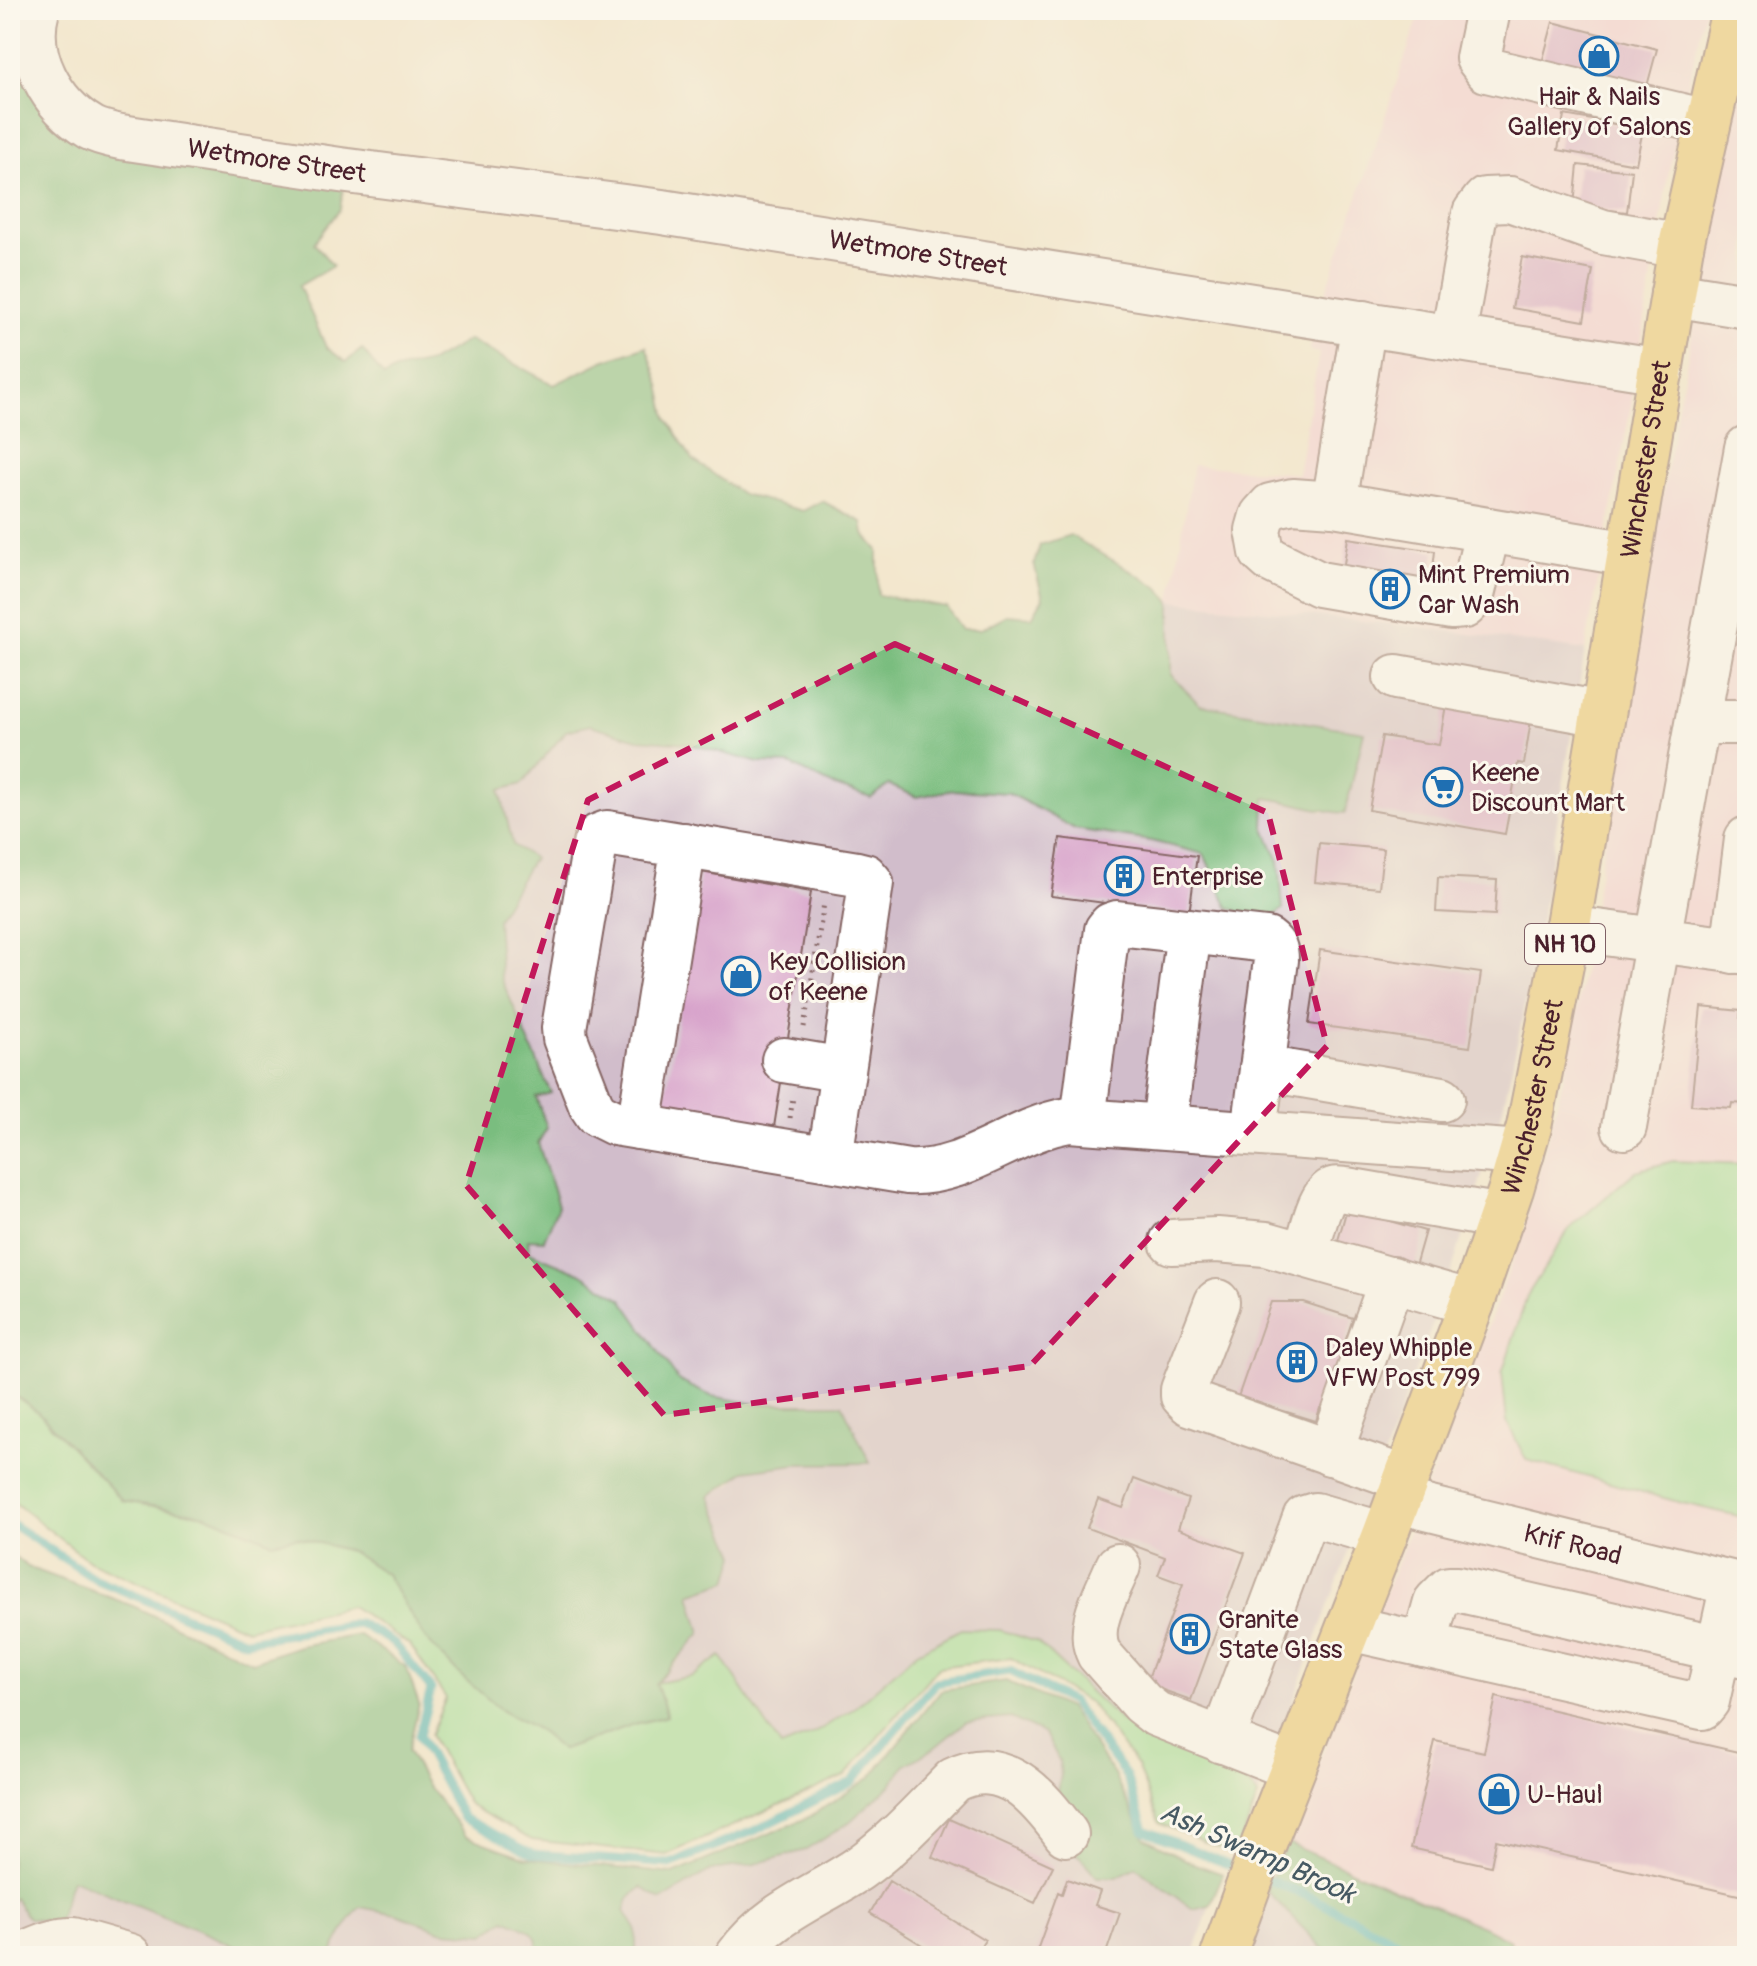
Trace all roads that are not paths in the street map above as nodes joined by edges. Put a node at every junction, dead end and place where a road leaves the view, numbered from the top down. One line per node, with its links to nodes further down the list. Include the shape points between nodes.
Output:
1 (37, 10): 8 (street, Wetmore Street, via 34,43 48,86 94,130 121,137 662,212)
2 (1488, 10): 4 (street, via 1478,58 1487,70)
3 (1723, 13): 4 (main road, Winchester Street / NH 10)
4 (1707, 122): 5 (main road, Winchester Street / NH 10)
5 (1681, 246): 6 (main road, Winchester Street / NH 10); 9 (street, via 1603,232 1510,199 1485,200 1475,213)
6 (1673, 294): 7 (street); 10 (main road, Winchester Street / NH 10)
7 (1747, 306)
8 (1364, 323): 9 (street, Wetmore Street); 12 (street)
9 (1453, 337): 10 (street, Wetmore Street)
10 (1661, 371): 15 (main road, Winchester Street / NH 10)
11 (1747, 448): 13 (street)
12 (1334, 504): 14 (street); 14 (street, via 1293,501 1271,506 1262,516 1262,552 1319,584 1452,607 1471,599)
13 (1741, 514): 18 (street)
14 (1484, 550): 15 (street)
15 (1630, 554): 17 (main road, Winchester Street / NH 10)
16 (1396, 677): 17 (street)
17 (1603, 714): 22 (main road, Winchester Street / NH 10)
18 (1698, 722): 19 (street); 24 (street)
19 (1747, 722)
20 (1747, 839): 25 (street)
21 (684, 845): 28 (street, via 865,876 871,883); 32 (street); 32 (street, via 599,836 565,1016 565,1038 591,1105 606,1119)
22 (1567, 928): 24 (street); 35 (main road, Winchester Street / NH 10)
23 (1189, 931): 27 (street, via 1273,944 1276,960); 30 (street, via 1117,923 1107,930); 31 (street)
24 (1658, 941): 25 (street); 33 (street)
25 (1740, 952)
26 (792, 1061): 28 (street)
27 (1262, 1068): 29 (street); 34 (street)
28 (843, 1070): 36 (street)
29 (1442, 1099)
30 (1083, 1120): 31 (street); 36 (street, via 1031,1129 926,1173)
31 (1164, 1125): 34 (street)
32 (639, 1127): 36 (street)
33 (1624, 1127)
34 (1254, 1132): 35 (street)
35 (1522, 1153): 37 (main road, Winchester Street / NH 10)
36 (830, 1158)
37 (1502, 1217): 39 (street, via 1333,1190 1321,1203); 42 (main road, Winchester Street / NH 10)
38 (1172, 1242): 39 (street, via 1266,1244)
39 (1306, 1254): 40 (street)
40 (1392, 1279): 42 (street); 43 (street)
41 (1217, 1302): 43 (street, via 1183,1396)
42 (1472, 1303): 44 (main road, Winchester Street / NH 10)
43 (1330, 1453): 44 (street)
44 (1396, 1505): 45 (street, Krif Road); 49 (main road, Winchester Street / NH 10); 53 (street, via 1305,1518)
45 (1622, 1557): 47 (street, Krif Road); 48 (street)
46 (1118, 1566): 53 (street, via 1095,1626 1099,1654 1156,1714)
47 (1740, 1586): 51 (street)
48 (1606, 1623): 50 (street, via 1449,1589 1436,1602); 51 (street); 52 (street)
49 (1349, 1628): 50 (street); 54 (main road, Winchester Street / NH 10)
50 (1424, 1645): 52 (street)
51 (1733, 1653): 52 (street, via 1702,1707)
52 (1591, 1683)
53 (1222, 1741): 54 (street)
54 (1293, 1768): 59 (main road, Winchester Street / NH 10)
55 (1066, 1834): 58 (street, via 1038,1800 1002,1773 965,1774 882,1850 755,1934)
56 (19, 1956): 57 (street, via 73,1940)
57 (129, 1956)
58 (738, 1956)
59 (1223, 1956)

